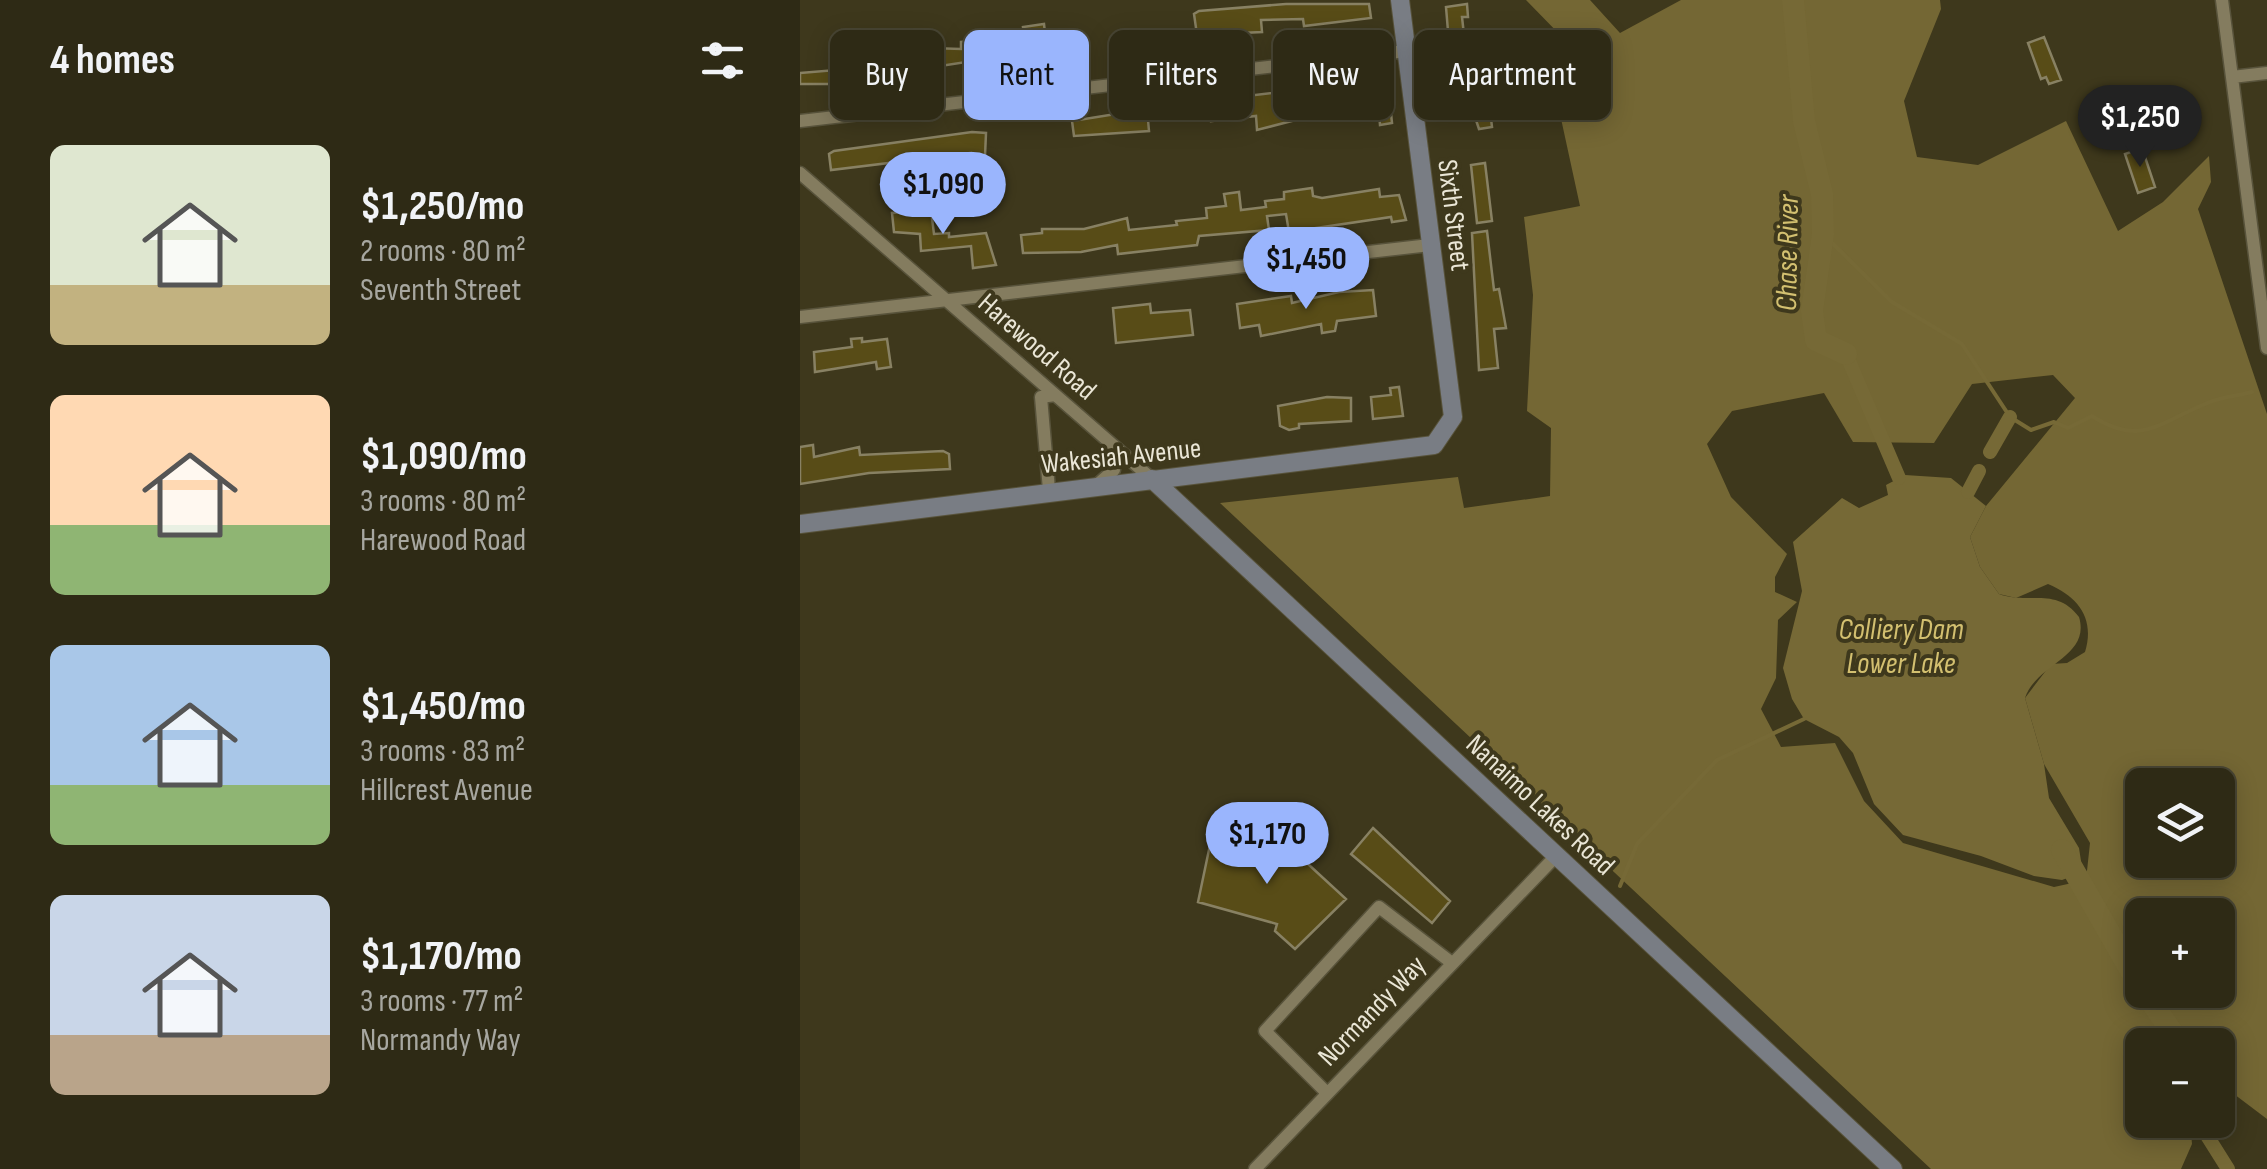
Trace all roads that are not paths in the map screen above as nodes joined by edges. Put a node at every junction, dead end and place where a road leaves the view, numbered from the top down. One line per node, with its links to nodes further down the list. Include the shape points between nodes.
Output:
1 (1400, 0): 3 (street, Sixth Street)
2 (2222, 0): 5 (street)
3 (1406, 50): 6 (street); 10 (street, Sixth Street)
4 (2267, 73): 5 (street)
5 (2232, 76): 9 (street)
6 (800, 121)
7 (800, 174): 11 (street, Harewood Road)
8 (2267, 230): 9 (street)
9 (2252, 232): 13 (street)
10 (1430, 245): 11 (street); 15 (street, Sixth Street, via 1453,417)
11 (946, 300): 12 (street); 14 (street, Harewood Road)
12 (800, 317)
13 (2267, 348)
14 (1055, 395): 16 (street, Harewood Road); 19 (street, via 1041,397)
15 (1445, 434): 17 (street, Wakesiah Avenue, via 1434,445 1410,451)
16 (1113, 445): 17 (street, Harewood Road); 18 (street, via 1114,470)
17 (1152, 479): 18 (street, Wakesiah Avenue); 21 (street, Nanaimo Lakes Road)
18 (1095, 485): 19 (street, Wakesiah Avenue)
19 (1049, 490): 20 (street, Wakesiah Avenue)
20 (800, 524)
21 (1556, 856): 22 (street, Normandy Way); 25 (street, Nanaimo Lakes Road)
22 (1452, 963): 23 (street, Normandy Way); 23 (street, Normandy Way, via 1379,907 1265,1031)
23 (1326, 1092): 24 (street, Normandy Way)
24 (1255, 1169)
25 (1894, 1169)

